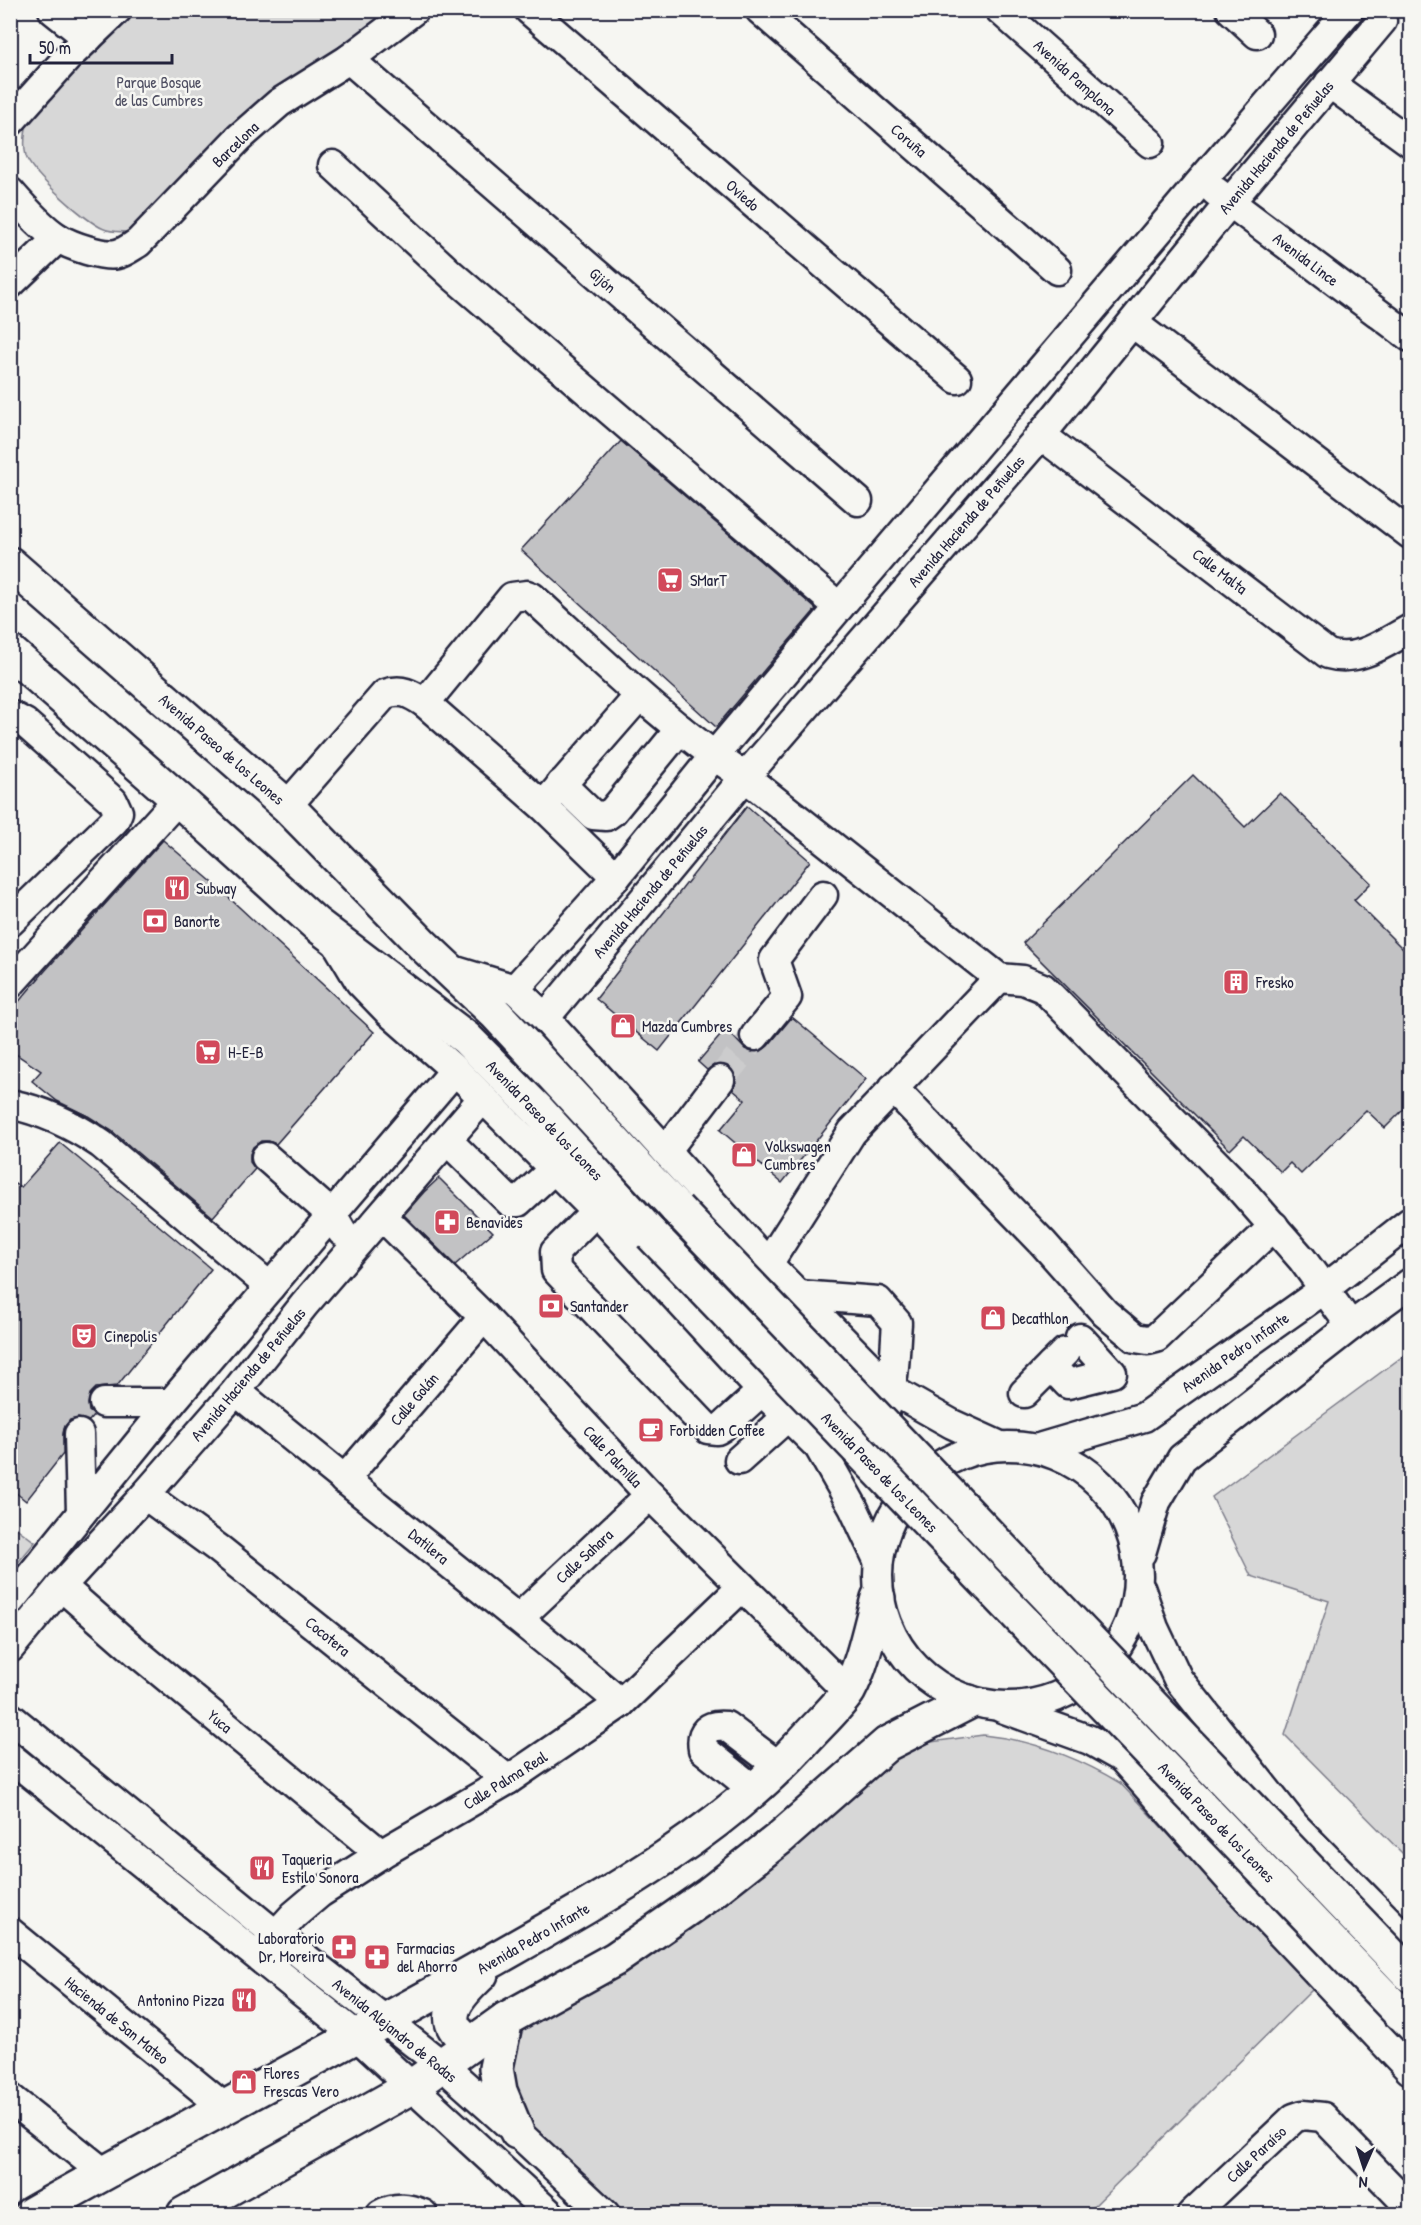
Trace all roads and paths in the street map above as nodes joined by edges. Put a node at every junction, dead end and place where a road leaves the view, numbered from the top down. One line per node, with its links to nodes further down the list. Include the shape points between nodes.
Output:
1 (53, 10): 11 (street)
2 (117, 10): 11 (street)
3 (414, 10): 12 (street, Barcelona)
4 (529, 10): 26 (street, Oviedo)
5 (760, 10): 22 (street, Coruña)
6 (1000, 10): 16 (street, Avenida Pamplona)
7 (1231, 10): 10 (street)
8 (1349, 10): 18 (street, Avenida Hacienda de Peñuelas)
9 (1383, 21): 13 (street, Avenida Hacienda de Peñuelas)
10 (1257, 34)
11 (87, 38): 14 (street)
12 (349, 59): 21 (street, Barcelona, via 279,104 239,138 138,243 117,254 99,254); 28 (street, Gijón)
13 (1329, 83): 15 (street); 19 (street, Avenida Hacienda de Peñuelas)
14 (10, 122)
15 (1410, 142)
16 (1150, 143)
17 (333, 165): 31 (street, via 452,274)
18 (1201, 182): 19 (street, Avenida Lince); 31 (street, Avenida Hacienda de Peñuelas)
19 (1230, 202): 24 (street, Avenida Hacienda de Peñuelas); 25 (street, Avenida Lince)
20 (14, 206): 21 (street, Barcelona)
21 (58, 238): 23 (street)
22 (1057, 270)
23 (10, 284)
24 (1133, 323): 27 (street, Avenida Hacienda de Peñuelas); 29 (street)
25 (1410, 337)
26 (957, 379)
27 (1041, 435): 32 (street, Calle Malta, via 1328,654 1363,655); 39 (street, Avenida Hacienda de Peñuelas)
28 (858, 501)
29 (1410, 534)
30 (10, 564): 42 (main road, Avenida Paseo de los Leones)
31 (839, 607): 38 (street, Avenida Hacienda de Peñuelas)
32 (1410, 629)
33 (10, 652): 41 (main road, Avenida Paseo de los Leones)
34 (639, 696): 35 (street, via 527,595 512,597); 37 (street); 40 (street)
35 (425, 703): 42 (street, via 402,690 385,694); 43 (street)
36 (10, 715): 46 (street, via 25,723 113,801 118,812 114,821)
37 (680, 729): 38 (street); 40 (street, via 614,812 606,816 593,815)
38 (714, 756): 39 (street); 44 (street, Avenida Hacienda de Peñuelas)
39 (745, 777): 49 (street); 52 (street, Avenida Hacienda de Peñuelas)
40 (561, 784): 43 (street)
41 (178, 799): 47 (main road, Avenida Paseo de los Leones); 50 (street)
42 (287, 806): 48 (main road, Avenida Paseo de los Leones)
43 (544, 807): 44 (street)
44 (616, 877): 51 (street, Avenida Hacienda de Peñuelas)
45 (823, 895): 53 (street, via 774,960 787,997)
46 (10, 922)
47 (333, 938): 54 (street, Avenida Paseo de los Leones, via 360,982); 122 (main road, Avenida Paseo de los Leones, bridge, via 466,1038 538,1110 651,1234)
48 (449, 969): 51 (street, Avenida Paseo de los Leones); 120 (main road, Avenida Paseo de los Leones, bridge)
49 (999, 978): 56 (street); 67 (street, via 1023,980 1042,988)
50 (10, 984)
51 (515, 989): 52 (street, Avenida Paseo de los Leones)
52 (545, 1018): 60 (street, Avenida Paseo de los Leones)
53 (755, 1036)
54 (455, 1070): 57 (street, Avenida Paseo de los Leones); 64 (street)
55 (720, 1080): 60 (street)
56 (893, 1088): 68 (street, via 852,1132); 74 (street)
57 (483, 1098): 59 (street, Avenida Hacienda de Peñuelas); 62 (street, Avenida Paseo de los Leones)
58 (10, 1104): 70 (street, via 53,1117 100,1144)
59 (448, 1142): 62 (street, via 510,1203 518,1202); 65 (street, Avenida Hacienda de Peñuelas)
60 (666, 1151): 68 (street, Avenida Paseo de los Leones)
61 (266, 1156): 64 (street)
62 (554, 1169): 63 (street, Avenida Paseo de los Leones)
63 (596, 1211): 81 (street, Avenida Paseo de los Leones); 81 (street, via 555,1252 554,1264 598,1317 708,1429 722,1427)
64 (332, 1215): 70 (street); 73 (street, via 342,1234)
65 (382, 1216): 73 (street, Avenida Hacienda de Peñuelas); 75 (street, Calle Palmilla)
66 (1410, 1221): 71 (street, Avenida Pedro Infante)
67 (1274, 1226): 71 (street); 74 (street, via 1156,1338 1135,1338)
68 (768, 1264): 72 (street, Avenida Paseo de los Leones)
69 (1410, 1283): 76 (street)
70 (270, 1287): 84 (street)
71 (1323, 1290): 76 (street); 89 (street, Avenida Pedro Infante, via 1144,1417)
72 (799, 1295): 79 (street, Avenida Paseo de los Leones); 79 (street, via 878,1301 897,1323)
73 (304, 1305): 80 (street, Avenida Hacienda de Peñuelas)
74 (1105, 1313): 77 (street)
75 (484, 1317): 91 (street, Calle Golán); 93 (street, Calle Palmilla)
76 (1351, 1326): 95 (street, via 1182,1458 1156,1502)
77 (1080, 1338): 78 (street); 78 (street, via 1112,1373 1068,1384)
78 (1051, 1366): 82 (street)
79 (892, 1390): 87 (street, Avenida Paseo de los Leones); 88 (street, via 879,1426 867,1437 836,1449)
80 (236, 1391): 91 (street, Datilera); 92 (street, Avenida Hacienda de Peñuelas)
81 (762, 1391): 85 (street, Avenida Paseo de los Leones)
82 (1024, 1393)
83 (104, 1403): 84 (street)
84 (171, 1403): 94 (street)
85 (788, 1416): 88 (street, Avenida Paseo de los Leones); 90 (street)
86 (79, 1434): 94 (street)
87 (996, 1444): 89 (street); 96 (street, via 936,1468 908,1493 887,1524)
88 (819, 1447): 96 (street, Avenida Paseo de los Leones)
89 (1042, 1447): 95 (street, via 1067,1456 1092,1479 1115,1505)
90 (739, 1460)
91 (344, 1480): 102 (street, Datilera)
92 (145, 1495): 97 (street, Avenida Hacienda de Peñuelas); 110 (street, Cocotera, via 219,1549)
93 (650, 1495): 98 (street, Calle Palmilla); 102 (street, Calle Sahara)
94 (81, 1513): 101 (street)
95 (1141, 1553): 99 (street)
96 (878, 1560): 100 (street, Avenida Paseo de los Leones)
97 (61, 1586): 103 (street, Avenida Hacienda de Peñuelas); 113 (street, Yuca)
98 (742, 1587): 104 (street, Calle Palmilla); 105 (street, Calle Palma Real)
99 (1142, 1590): 106 (street, via 1135,1615 1097,1670 1067,1691 1032,1703); 112 (street, via 1154,1628 1178,1679)
100 (878, 1598): 104 (main road, Avenida Pedro Infante); 106 (street, Avenida Paseo de los Leones, via 892,1638 918,1671 940,1689)
101 (10, 1601)
102 (519, 1618): 105 (street, Datilera)
103 (10, 1648)
104 (848, 1692): 109 (main road, Avenida Pedro Infante)
105 (621, 1703): 110 (street, Calle Palma Real)
106 (982, 1704): 114 (street, Avenida Paseo de los Leones, via 1090,1740 1122,1758); 121 (main road, via 887,1744 709,1894 615,1959)
107 (10, 1717): 116 (street, Avenida Alejandro de Rodas)
108 (10, 1757): 118 (street, Avenida Alejandro de Rodas)
109 (780, 1767): 111 (main road, Avenida Pedro Infante); 111 (street, via 726,1726 706,1730 703,1749)
110 (508, 1780): 113 (street, Calle Palma Real)
111 (753, 1789): 119 (main road, Avenida Pedro Infante, via 689,1840 592,1904)
112 (1294, 1826): 114 (street, via 1267,1816 1252,1818 1239,1826 1225,1851); 117 (street)
113 (381, 1854): 116 (street, Calle Palma Real, via 321,1893)
114 (1230, 1880): 127 (street, Avenida Paseo de los Leones)
115 (10, 1932): 130 (street, Hacienda de San Mateo)
116 (275, 1934): 118 (street, Calle Palma Real); 123 (street, Avenida Alejandro de Rodas)
117 (1410, 1943)
118 (258, 1957): 124 (street, Avenida Alejandro de Rodas)
119 (498, 1958): 123 (main road, Avenida Pedro Infante); 125 (main road, via 455,2004 455,2029)
120 (1410, 1975)
121 (506, 2019): 125 (main road); 131 (main road, via 496,2068 500,2091)
122 (1405, 2019)
123 (386, 2021): 124 (main road, Avenida Pedro Infante); 126 (street, Avenida Alejandro de Rodas)
124 (358, 2037): 128 (street, Avenida Alejandro de Rodas); 130 (main road, Avenida Pedro Infante)
125 (470, 2043): 126 (main road)
126 (442, 2065): 128 (main road); 131 (street, Avenida Alejandro de Rodas)
127 (1410, 2070)
128 (411, 2086): 137 (main road); 139 (street, Avenida Alejandro de Rodas)
129 (10, 2098): 132 (street)
130 (224, 2107): 132 (main road, Avenida Pedro Infante)
131 (517, 2132): 140 (street, Avenida Alejandro de Rodas)
132 (104, 2173): 136 (main road, Avenida Pedro Infante)
133 (1410, 2207): 134 (street, Calle Paraíso, via 1323,2117 1303,2115 1294,2118)
134 (1210, 2209)
135 (416, 2211): 138 (street, via 398,2208)
136 (31, 2214)
137 (184, 2214)
138 (381, 2214)
139 (550, 2214)
140 (605, 2214)

